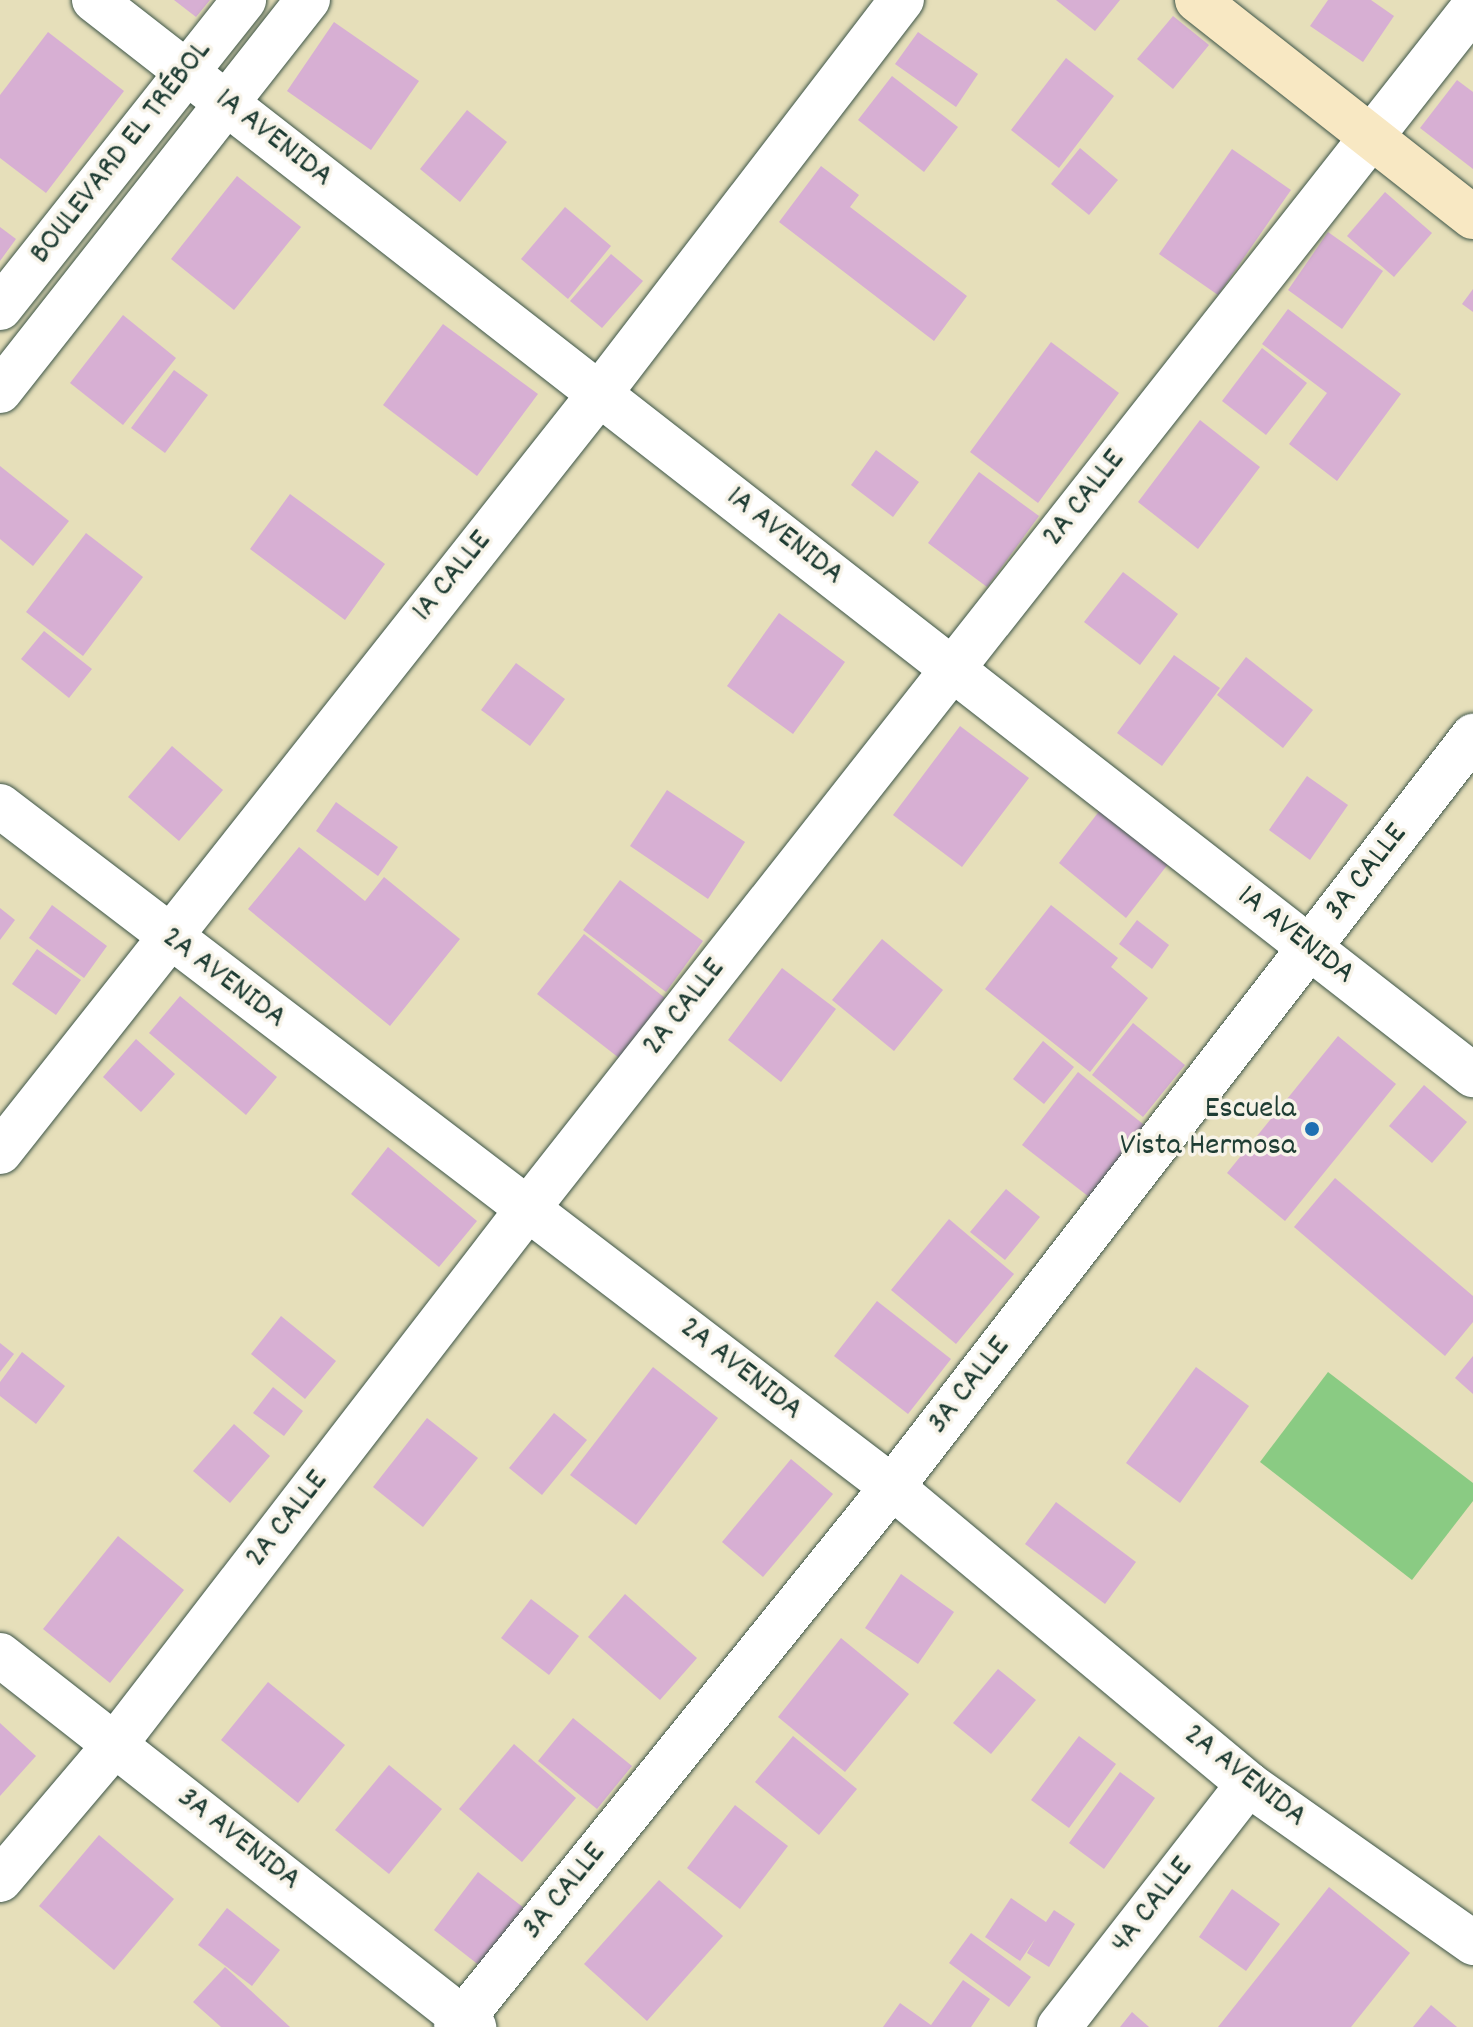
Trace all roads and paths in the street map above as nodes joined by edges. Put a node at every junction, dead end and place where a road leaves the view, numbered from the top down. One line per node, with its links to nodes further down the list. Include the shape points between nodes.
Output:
1 (94, 0): 7 (street, 1A AVENIDA)
2 (244, 0): 7 (street, BOULEVARD EL TRÉBOL)
3 (308, 0): 8 (street, BOULEVARD EL TRÉBOL)
4 (902, 0): 13 (street, 1A CALLE)
5 (1197, 0): 9 (main road)
6 (1473, 8): 9 (street)
7 (185, 71): 8 (street, 1A AVENIDA); 11 (street, BOULEVARD EL TRÉBOL)
8 (226, 103): 12 (street, BOULEVARD EL TRÉBOL); 13 (street, 1A AVENIDA)
9 (1372, 137): 10 (main road); 14 (street, 2A CALLE)
10 (1473, 217)
11 (0, 308)
12 (0, 391)
13 (600, 393): 14 (street, 1A AVENIDA); 17 (street, 1A CALLE)
14 (951, 668): 18 (street, 1A AVENIDA); 21 (street, 2A CALLE)
15 (1473, 736): 18 (street, 3A CALLE)
16 (0, 806): 17 (street, 2A AVENIDA)
17 (166, 937): 20 (street, 1A CALLE); 21 (street, 2A AVENIDA)
18 (1309, 947): 19 (street, 1A AVENIDA); 22 (street, 3A CALLE)
19 (1473, 1075)
20 (0, 1152)
21 (529, 1207): 22 (street, 2A AVENIDA); 24 (street, 2A CALLE)
22 (892, 1487): 25 (street, 2A AVENIDA); 28 (street, 3A CALLE)
23 (0, 1655): 24 (street, 3A AVENIDA)
24 (116, 1743): 26 (street, 2A CALLE); 28 (street, 3A AVENIDA)
25 (1248, 1784): 27 (street, 2A AVENIDA); 29 (street, 4A CALLE)
26 (0, 1880)
27 (1473, 1943)
28 (464, 2024)
29 (1059, 2027)

